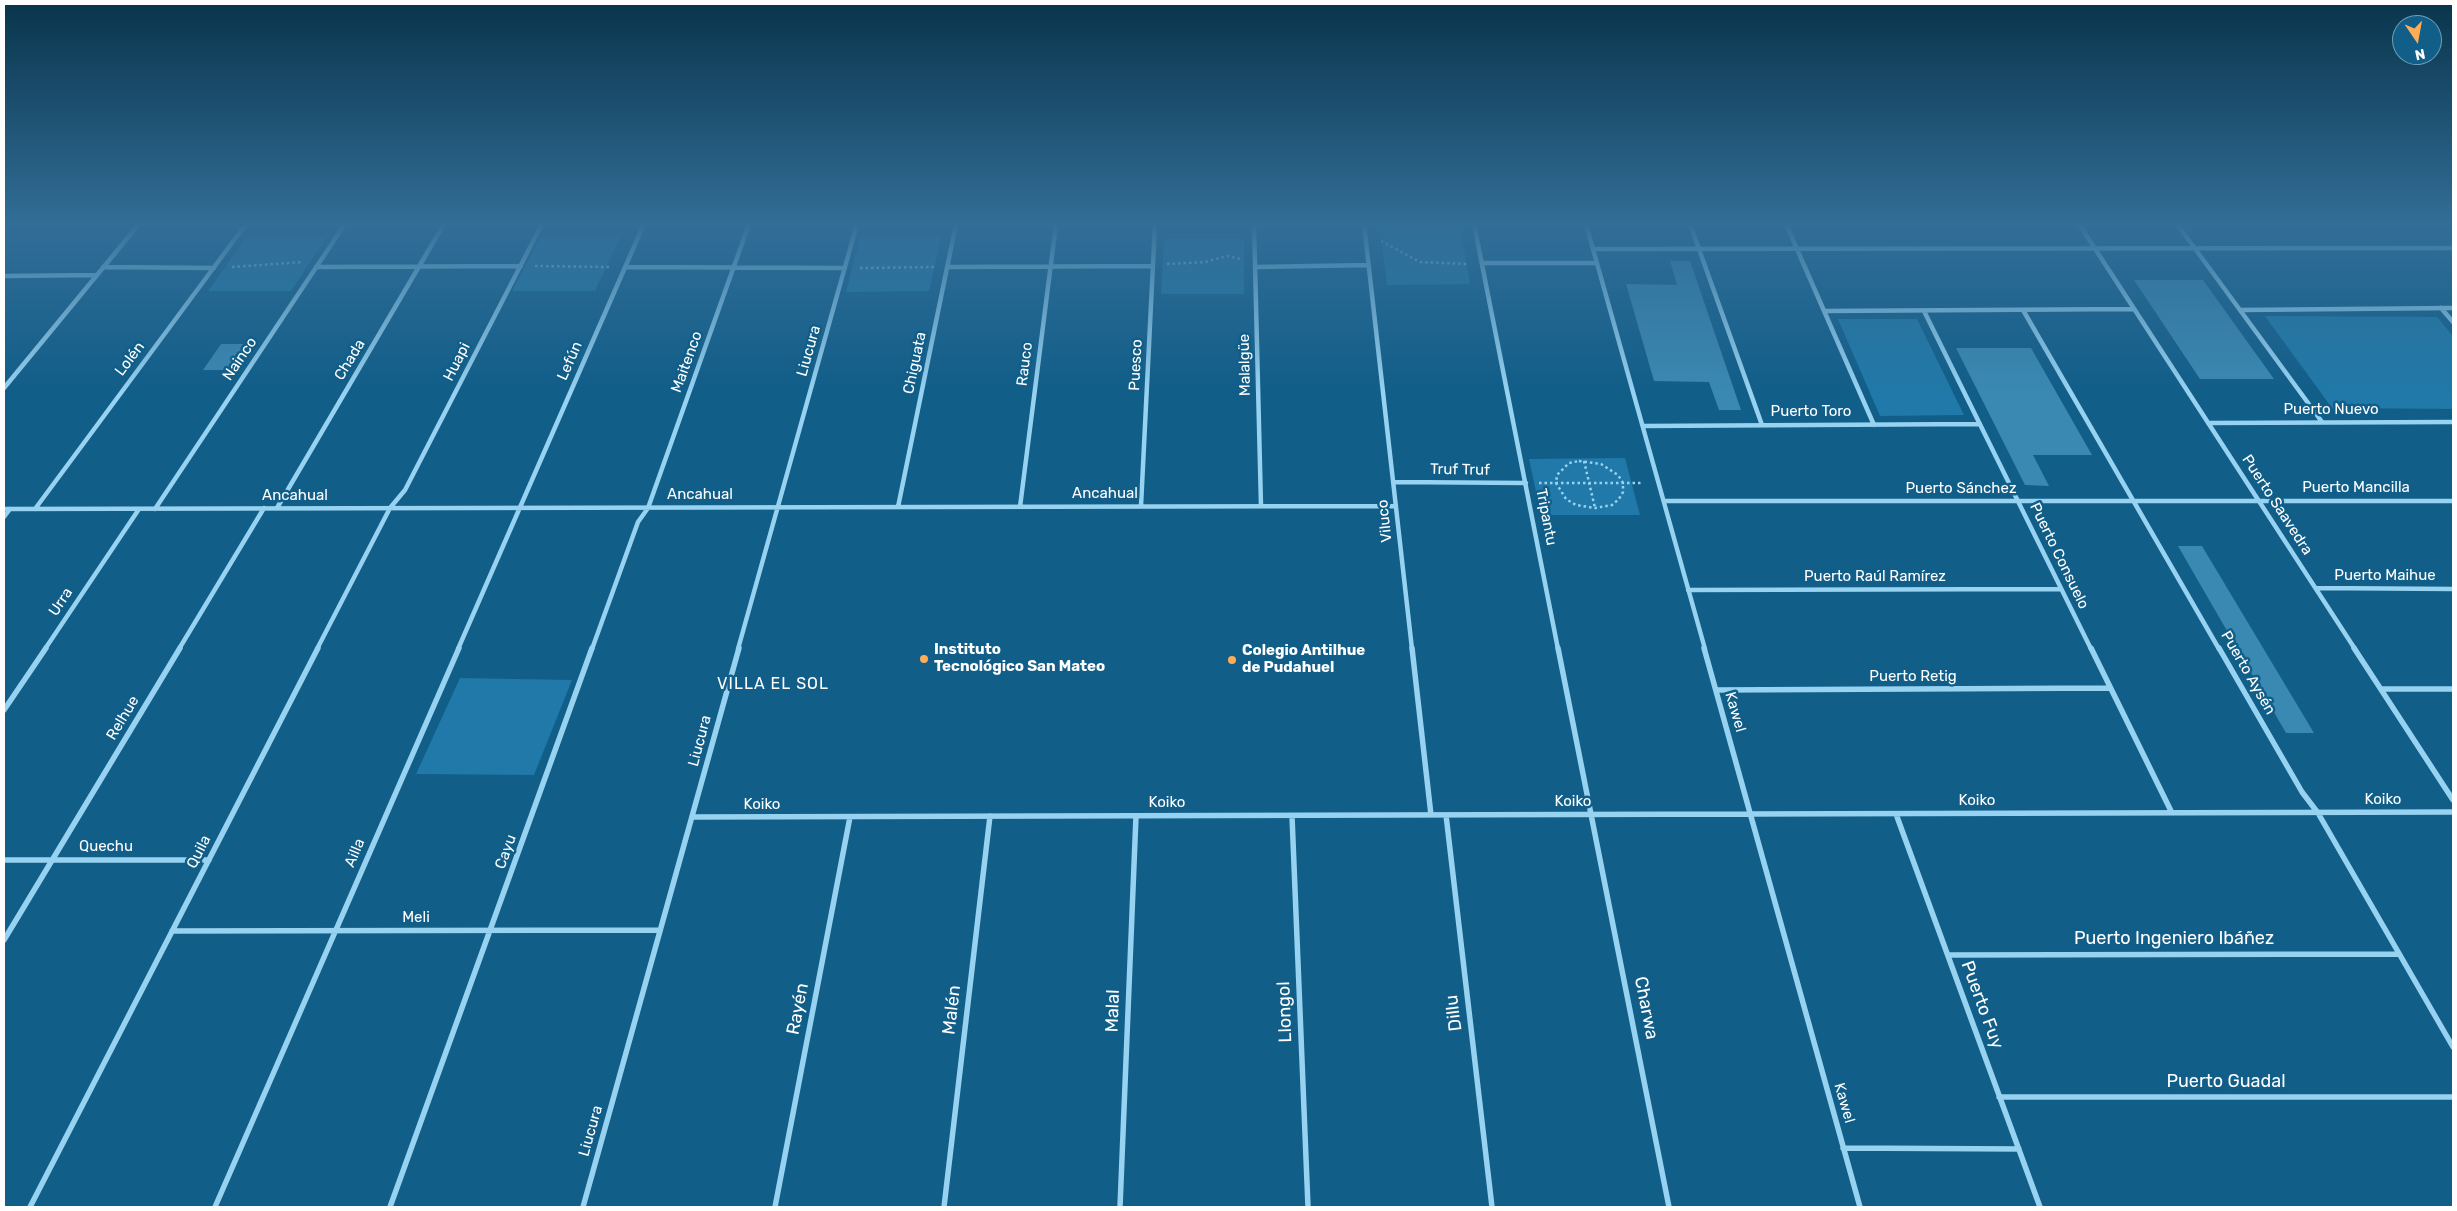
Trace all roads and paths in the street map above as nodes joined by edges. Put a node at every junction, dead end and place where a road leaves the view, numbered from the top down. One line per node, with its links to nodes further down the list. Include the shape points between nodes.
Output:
1 (92, 281): 28 (street)
2 (205, 281): 61 (street, Lolén)
3 (307, 281): 63 (street, Nainco)
4 (411, 281): 55 (street, Chada)
5 (513, 281): 56 (street, Huapi, via 405,490)
6 (618, 281): 57 (street, Lefún)
7 (730, 281): 58 (street, Maitenco)
8 (841, 281): 51 (street, Liucura)
9 (944, 281): 52 (street, Chiguata)
10 (1048, 281): 53 (street, Rauco)
11 (1152, 281): 48 (street, Puesco)
12 (1255, 281): 49 (street, Malalgüe)
13 (1371, 281): 37 (street, Viluco)
14 (1486, 281): 38 (street, Tripantu)
15 (1603, 281): 35 (street, Kawel)
16 (1710, 281): 33 (street)
17 (1811, 281): 25 (street)
18 (2115, 281): 22 (street, Puerto Saavedra)
19 (2218, 281): 24 (street)
20 (2441, 308): 21 (street); 24 (street); 27 (street)
21 (2453, 308)
22 (2134, 309): 23 (street); 31 (street, Puerto Saavedra)
23 (2023, 310): 26 (street); 45 (street, Puerto Aysén)
24 (2240, 310): 29 (street)
25 (1824, 311): 26 (street); 34 (street)
26 (1924, 311): 32 (street, Puerto Consuelo)
27 (2453, 322)
28 (4, 388)
29 (2322, 422): 30 (street, Puerto Nuevo); 31 (street, Puerto Nuevo)
30 (2453, 422)
31 (2208, 423): 46 (street, Puerto Saavedra)
32 (1980, 424): 34 (street, Puerto Toro); 44 (street, Puerto Consuelo)
33 (1762, 425): 34 (street, Puerto Toro); 35 (street, Puerto Toro)
34 (1874, 425)
35 (1643, 426): 42 (street, Kawel)
36 (1584, 461): 39 (path, via 1561,468); 40 (path); 41 (path, via 1610,468)
37 (1394, 482): 38 (street, Truf Truf); 50 (street, Viluco)
38 (1526, 483): 39 (path); 82 (street, Tripantu)
39 (1556, 483): 40 (path); 59 (path, via 1566,499 1576,505)
40 (1590, 483): 41 (path); 59 (path)
41 (1623, 483): 42 (path); 59 (path, via 1619,499 1612,505)
42 (1658, 483): 43 (street, Kawel)
43 (1664, 501): 44 (street, Puerto Sánchez); 68 (street, Kawel)
44 (2018, 501): 45 (street, Puerto Sánchez); 65 (street, Puerto Consuelo)
45 (2134, 501): 46 (street, Puerto Sánchez); 75 (street, Puerto Aysén, via 2302,792)
46 (2259, 501): 47 (street, Puerto Mancilla); 66 (street, Puerto Saavedra)
47 (2453, 501)
48 (1141, 506): 49 (street, Ancahual); 53 (street, Ancahual)
49 (1261, 506): 50 (street, Ancahual)
50 (1396, 506): 80 (street, Viluco)
51 (778, 507): 52 (street, Ancahual); 58 (street, Ancahual); 86 (street, Liucura)
52 (898, 507): 53 (street, Ancahual)
53 (1020, 507)
54 (264, 508): 55 (street, Ancahual); 63 (street, Ancahual); 89 (street, Relhue)
55 (277, 508): 56 (street, Ancahual)
56 (390, 508): 57 (street, Ancahual); 90 (street, Quila)
57 (518, 508): 58 (street, Ancahual); 91 (street, Ailla)
58 (648, 508): 92 (street, Cayu, via 638,522)
59 (1595, 508)
60 (7, 509): 61 (street, Ancahual); 64 (street)
61 (35, 509): 62 (street, Ancahual)
62 (139, 509): 63 (street, Ancahual); 73 (street, Urra)
63 (155, 509)
64 (4, 517)
65 (2061, 588): 68 (street, Puerto Raúl Ramírez); 69 (street, Puerto Consuelo)
66 (2316, 588): 67 (street, Puerto Maihue); 70 (street, Puerto Saavedra)
67 (2453, 589)
68 (1688, 590): 72 (street, Kawel)
69 (2110, 688): 72 (street, Puerto Retig); 77 (street, Puerto Consuelo)
70 (2382, 689): 71 (street); 74 (street, Puerto Saavedra)
71 (2453, 689)
72 (1716, 690): 78 (street, Kawel)
73 (4, 710)
74 (2453, 800)
75 (2318, 812): 76 (street, Koiko); 77 (street, Koiko); 96 (street, Puerto Aysén)
76 (2453, 812)
77 (2172, 813): 79 (street, Koiko)
78 (1750, 814): 79 (street, Koiko); 82 (street, Koiko); 101 (street, Kawel)
79 (1896, 814): 97 (street, Puerto Fuy)
80 (1431, 815): 81 (street, Koiko); 85 (street, Koiko)
81 (1446, 815): 82 (street, Koiko); 111 (street, Dillu)
82 (1593, 815): 112 (street, Charwa)
83 (990, 816): 84 (street, Koiko); 87 (street, Koiko); 108 (street, Malén)
84 (1136, 816): 85 (street, Koiko); 109 (street, Malal)
85 (1292, 816): 110 (street, Llongol)
86 (692, 817): 87 (street, Koiko); 93 (street, Liucura)
87 (850, 817): 107 (street, Rayén)
88 (4, 860): 89 (street, Quechu)
89 (52, 860): 90 (street, Quechu); 95 (street, Relhue)
90 (209, 860): 94 (street, Quila)
91 (335, 930): 92 (street, Meli); 94 (street, Meli); 104 (street, Ailla)
92 (491, 930): 93 (street, Meli); 105 (street, Cayu)
93 (660, 930): 106 (street, Liucura)
94 (172, 931): 103 (street, Quila)
95 (4, 940)
96 (2400, 954): 97 (street, Puerto Ingeniero Ibáñez); 98 (street, Puerto Aysén)
97 (1948, 955): 99 (street, Puerto Fuy)
98 (2453, 1047)
99 (1999, 1097): 100 (street, Puerto Guadal); 102 (street, Puerto Fuy)
100 (2453, 1097)
101 (1844, 1148): 102 (street); 113 (street, Kawel)
102 (2019, 1149): 114 (street, Puerto Fuy)
103 (30, 1207)
104 (215, 1207)
105 (390, 1207)
106 (583, 1207)
107 (775, 1207)
108 (944, 1207)
109 (1120, 1207)
110 (1308, 1207)
111 (1492, 1207)
112 (1669, 1207)
113 (1860, 1207)
114 (2040, 1207)

